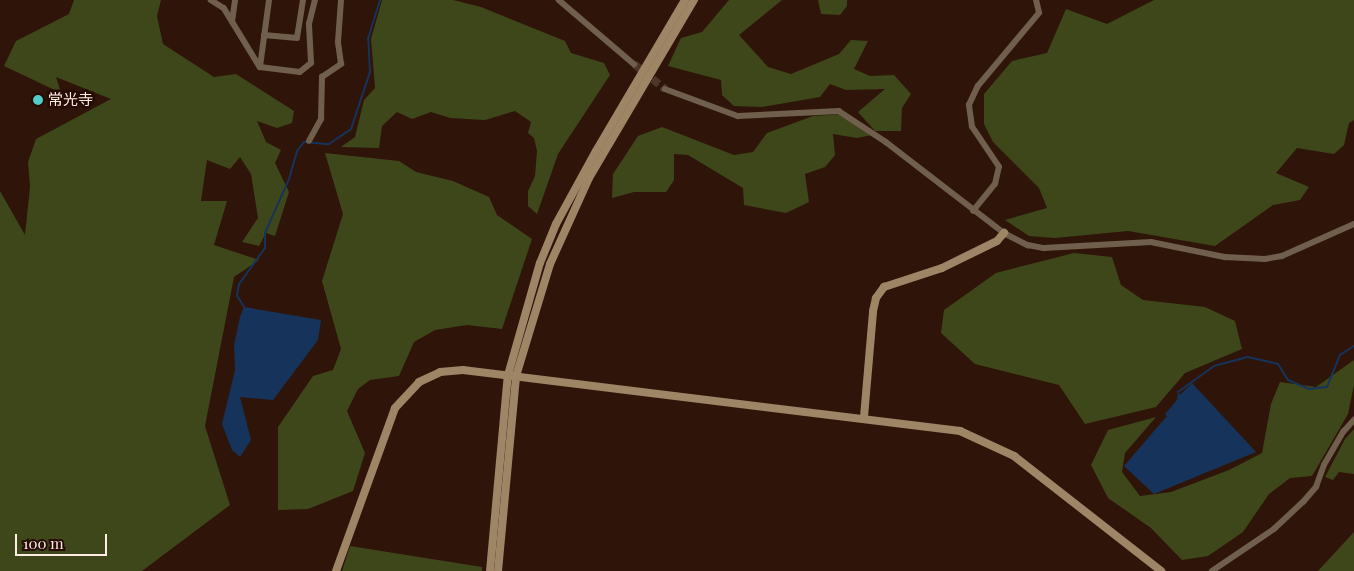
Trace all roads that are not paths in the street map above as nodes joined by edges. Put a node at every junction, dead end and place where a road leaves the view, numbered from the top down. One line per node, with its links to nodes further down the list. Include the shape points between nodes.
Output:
1 (211, 0): 11 (street, via 224,8)
2 (235, 0): 11 (street)
3 (269, 0): 12 (street)
4 (303, 0): 12 (street, via 297,38)
5 (315, 0): 14 (street, via 309,24 310,66 300,72)
6 (341, 0): 16 (street, via 338,42 341,64 322,77 321,119)
7 (559, 0): 13 (street)
8 (685, 0): 20 (street, via 556,224 534,280)
9 (694, 0): 20 (street, via 564,228)
10 (1036, 0): 17 (street, via 1039,12 978,86 969,105 972,127 999,168 995,184)
11 (232, 22): 14 (street)
12 (264, 34): 14 (street)
13 (634, 64)
14 (260, 67)
15 (665, 89): 17 (street, via 738,116 838,111 886,142)
16 (309, 141)
17 (973, 211): 19 (street)
18 (1354, 224): 19 (street, via 1282,256 1265,259 1225,258 1151,242 1044,248 1028,245)
19 (1004, 233): 21 (street, via 997,241 942,268 884,288 876,298 872,311)
20 (512, 375): 21 (street); 23 (street, via 463,370 440,372 420,382 401,399 388,424); 24 (street); 25 (street)
21 (864, 417): 26 (street, via 960,431 1000,448)
22 (1354, 420): 27 (street, via 1344,431 1316,486 1303,502 1274,529)
23 (336, 571)
24 (490, 571)
25 (498, 571)
26 (1162, 571)
27 (1212, 571)

